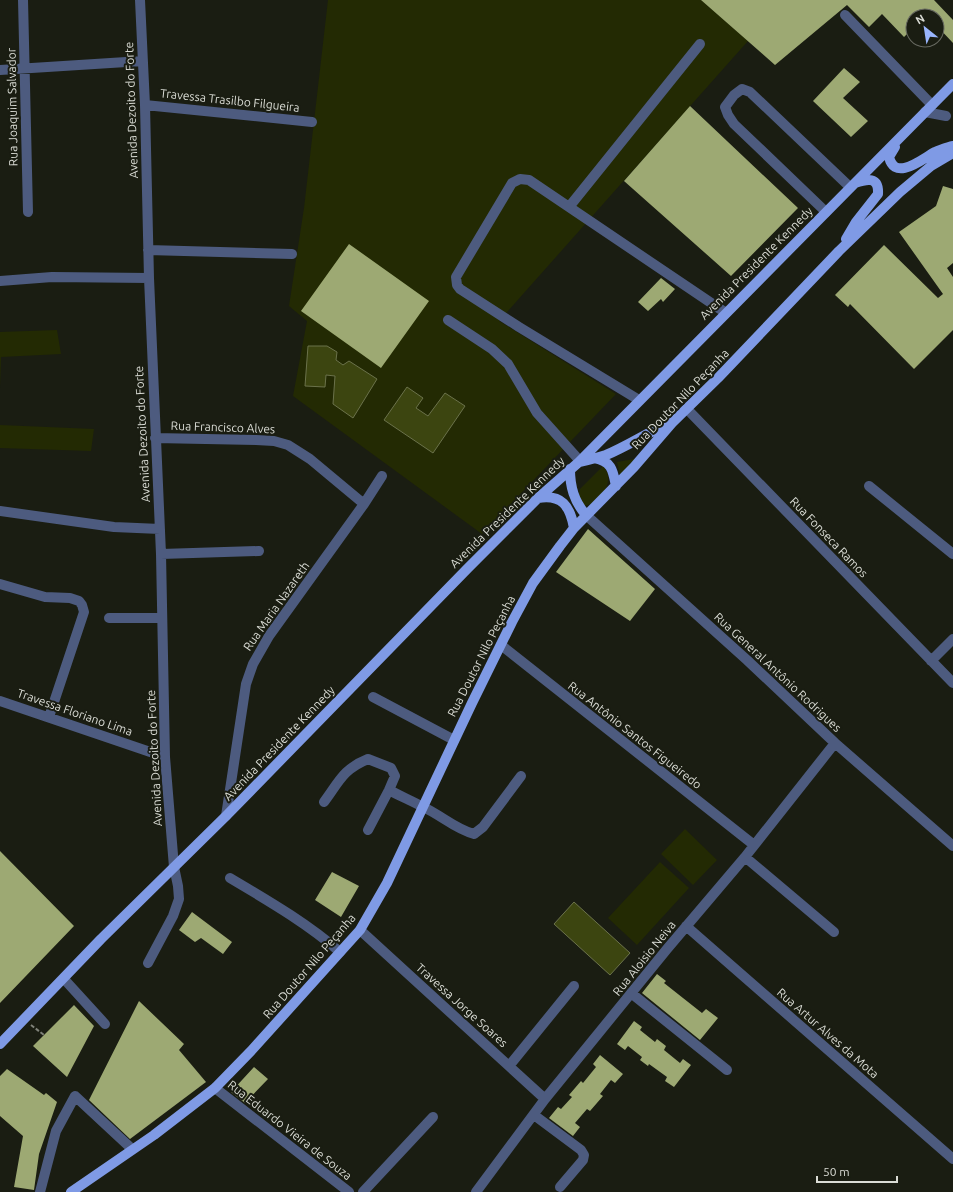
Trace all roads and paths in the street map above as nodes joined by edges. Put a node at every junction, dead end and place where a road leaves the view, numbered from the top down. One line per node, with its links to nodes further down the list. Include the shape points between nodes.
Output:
1 (23, 0): 6 (street, Rua Joaquim Salvador)
2 (140, 0): 5 (street, Avenida Dezoito do Forte)
3 (845, 15): 10 (street)
4 (700, 44): 17 (street)
5 (142, 61): 6 (street); 9 (street, Avenida Dezoito do Forte)
6 (24, 68): 7 (street); 18 (street, Rua Joaquim Salvador)
7 (0, 70)
8 (953, 84): 10 (main road, Avenida Presidente Kennedy)
9 (145, 105): 12 (street, Travessa Trasilbo Filgueira); 20 (street, Avenida Dezoito do Forte)
10 (928, 109): 11 (street); 13 (main road, Avenida Presidente Kennedy)
11 (946, 116)
12 (312, 122)
13 (911, 126): 14 (main road, via 889,156 891,163 897,168 906,168); 16 (main road, Avenida Presidente Kennedy)
14 (953, 146)
15 (953, 153): 21 (main road, Rua Doutor Nilo Peçanha, via 931,166 900,192)
16 (852, 186): 19 (main road, Avenida Presidente Kennedy); 19 (street, via 750,92 742,89 734,95 725,106 734,124); 21 (main road, via 868,179 872,180 877,185 878,194 856,222)
17 (569, 207): 25 (street); 27 (street, via 530,180 520,179 512,183 456,277 457,285 519,328)
18 (28, 212)
19 (826, 212): 25 (main road, Avenida Presidente Kennedy)
20 (148, 250): 22 (street); 23 (street, Avenida Dezoito do Forte)
21 (838, 252): 28 (main road, Rua Doutor Nilo Peçanha)
22 (292, 254)
23 (149, 278): 24 (street, via 52,277); 30 (street, Avenida Dezoito do Forte)
24 (0, 281)
25 (726, 313): 27 (main road, Avenida Presidente Kennedy)
26 (448, 320): 32 (street, via 492,349 508,364 537,413)
27 (639, 400): 32 (main road, Avenida Presidente Kennedy)
28 (687, 409): 29 (main road, Rua Doutor Nilo Peçanha); 51 (street, Rua Fonseca Ramos)
29 (672, 423): 31 (main road, Avenida Presidente Kennedy, via 606,455); 35 (main road, Rua Doutor Nilo Peçanha)
30 (155, 438): 38 (street, Rua Francisco Alves, via 256,440 288,445 310,459); 41 (street, Avenida Dezoito do Forte)
31 (594, 458): 32 (main road, Avenida Presidente Kennedy); 35 (main road, via 607,462 614,474)
32 (579, 461): 33 (main road, Avenida Presidente Kennedy)
33 (570, 469): 37 (main road, Avenida Presidente Kennedy); 40 (main road, via 573,494)
34 (382, 476): 38 (street, Rua Maria Nazareth)
35 (616, 486): 40 (main road, Rua Doutor Nilo Peçanha)
36 (869, 486): 45 (street)
37 (538, 498): 42 (main road, via 548,496 562,500 568,508); 63 (main road, Avenida Presidente Kennedy)
38 (364, 504): 63 (street, Rua Maria Nazareth, via 269,636 253,664 246,684)
39 (0, 511): 41 (street, via 114,527)
40 (586, 515): 42 (main road, Rua Doutor Nilo Peçanha); 57 (street, Rua General Antônio Rodrigues)
41 (160, 528): 44 (street, Avenida Dezoito do Forte)
42 (574, 528): 50 (main road, Rua Doutor Nilo Peçanha, via 533,583)
43 (259, 551): 44 (street)
44 (161, 554): 48 (street, Avenida Dezoito do Forte)
45 (953, 554)
46 (0, 584): 55 (street, via 45,597 70,598 82,605 84,612)
47 (109, 618): 48 (street)
48 (162, 618): 58 (street, Avenida Dezoito do Forte)
49 (953, 639): 51 (street)
50 (501, 645): 56 (main road, Rua Doutor Nilo Peçanha); 65 (street, Rua Antônio Santos Figueiredo)
51 (931, 661): 52 (street, Rua Fonseca Ramos)
52 (953, 683)
53 (374, 697): 56 (street)
54 (0, 701): 55 (street, Travessa Floriano Lima)
55 (49, 717): 58 (street, Travessa Floriano Lima)
56 (454, 740): 62 (main road, Rua Doutor Nilo Peçanha)
57 (835, 743): 65 (street, Rua Aloisio Neiva); 66 (street, Rua General Antônio Rodrigues)
58 (165, 757): 68 (street, Avenida Dezoito do Forte)
59 (521, 776): 62 (street, via 483,827 474,834 463,831)
60 (389, 790): 61 (street, via 395,776 391,768 368,759 355,764 345,773); 62 (street); 64 (street)
61 (324, 802)
62 (423, 807): 71 (main road, Rua Doutor Nilo Peçanha, via 387,884)
63 (226, 816): 68 (main road, Avenida Presidente Kennedy)
64 (368, 830)
65 (754, 845): 67 (street, Rua Aloisio Neiva)
66 (953, 846)
67 (745, 857): 70 (street, Rua Aloisio Neiva); 72 (street)
68 (174, 867): 74 (street, Avenida Dezoito do Forte, via 178,899 173,916); 75 (main road, Avenida Presidente Kennedy)
69 (230, 878): 73 (street, via 269,901)
70 (686, 926): 77 (street, Rua Aloisio Neiva); 89 (street, Rua Artur Alves da Mota)
71 (360, 930): 73 (main road, Rua Doutor Nilo Peçanha); 82 (street, Travessa Jorge Soares)
72 (834, 932)
73 (340, 952): 84 (main road, Rua Doutor Nilo Peçanha)
74 (148, 963)
75 (64, 979): 78 (main road, Avenida Presidente Kennedy); 79 (street)
76 (574, 986): 82 (street)
77 (631, 994): 83 (street); 85 (street, Rua Aloisio Neiva)
78 (25, 1019): 80 (path); 81 (main road, Avenida Presidente Kennedy)
79 (105, 1024)
80 (44, 1036)
81 (0, 1044)
82 (510, 1066): 85 (street, Travessa Jorge Soares)
83 (727, 1070)
84 (215, 1088): 88 (main road, Rua Doutor Nilo Peçanha); 93 (street, Rua Eduardo Vieira de Souza)
85 (545, 1099): 86 (street, Rua Aloisio Neiva)
86 (534, 1115): 90 (street, via 581,1150 584,1155 583,1160); 95 (street, Rua Aloisio Neiva)
87 (433, 1117): 94 (street)
88 (132, 1149): 91 (street, via 75,1096 56,1131); 92 (main road, Rua Doutor Nilo Peçanha)
89 (953, 1158)
90 (560, 1187)
91 (40, 1192)
92 (71, 1192)
93 (349, 1192)
94 (363, 1192)
95 (476, 1192)

